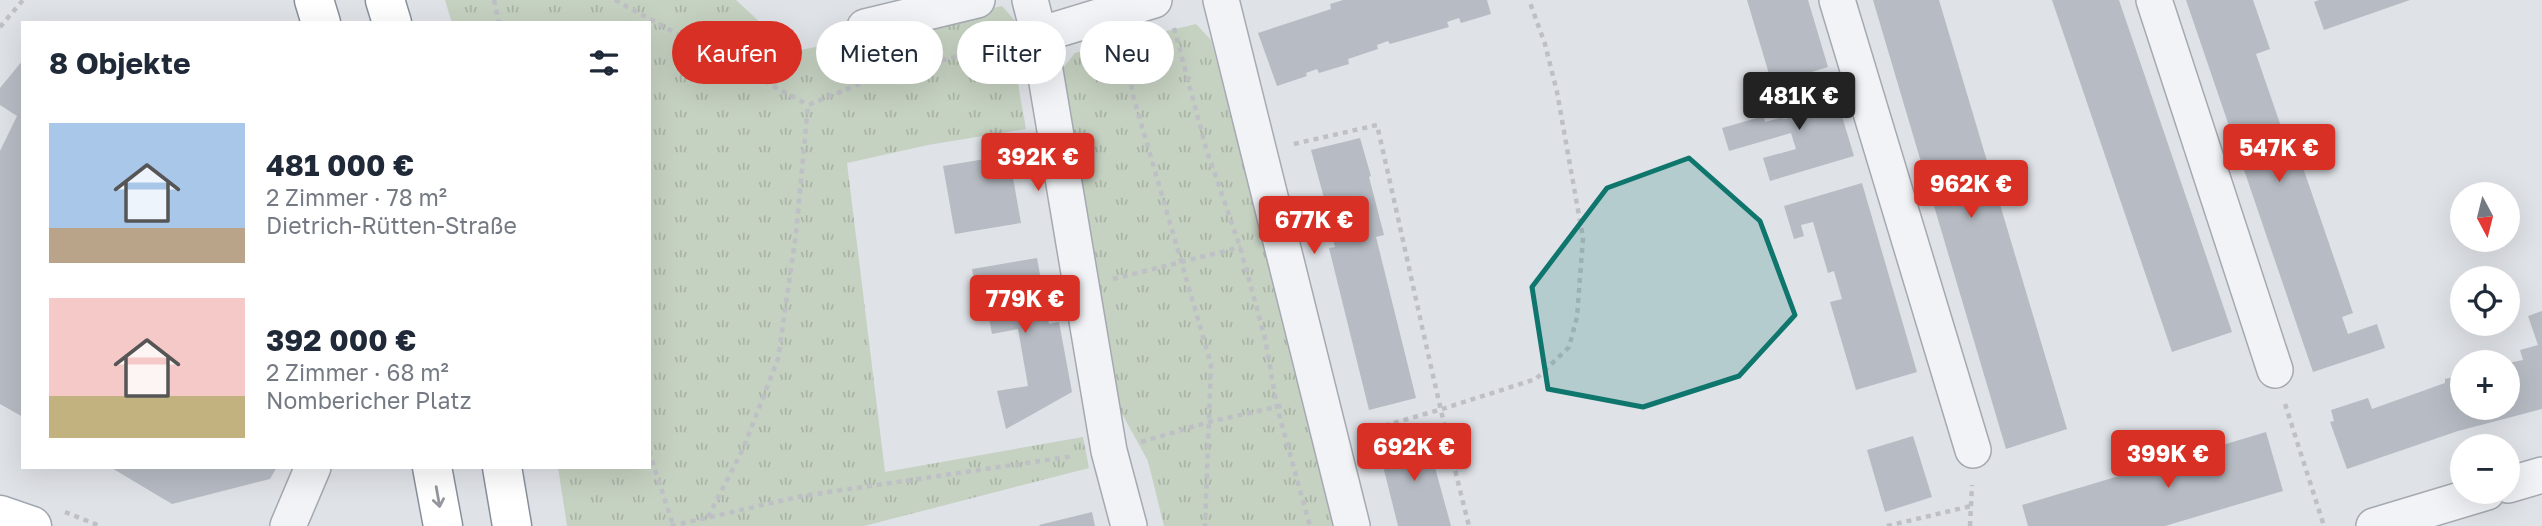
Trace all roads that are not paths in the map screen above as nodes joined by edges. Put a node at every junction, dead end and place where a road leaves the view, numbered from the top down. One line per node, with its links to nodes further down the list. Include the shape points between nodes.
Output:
1 (314, 0): 9 (main road)
2 (385, 0): 10 (main road)
3 (977, 0): 11 (street)
4 (1030, 0): 12 (street)
5 (1222, 0): 29 (street)
6 (1837, 0): 16 (street)
7 (2154, 0): 15 (street)
8 (1150, 11): 13 (street)
9 (320, 21)
10 (391, 21)
11 (890, 21)
12 (1035, 21)
13 (1066, 29)
14 (1047, 84): 28 (street, via 1109,451)
15 (2275, 370)
16 (1973, 450)
17 (312, 469): 25 (street)
18 (432, 469): 26 (main road, one-way to 26)
19 (502, 469): 27 (main road)
20 (2542, 475): 21 (street)
21 (2520, 481)
22 (2450, 503): 30 (street)
23 (0, 515): 24 (main road)
24 (33, 526)
25 (288, 526)
26 (443, 526)
27 (512, 526)
28 (1129, 526)
29 (1352, 526)
30 (2374, 526)

